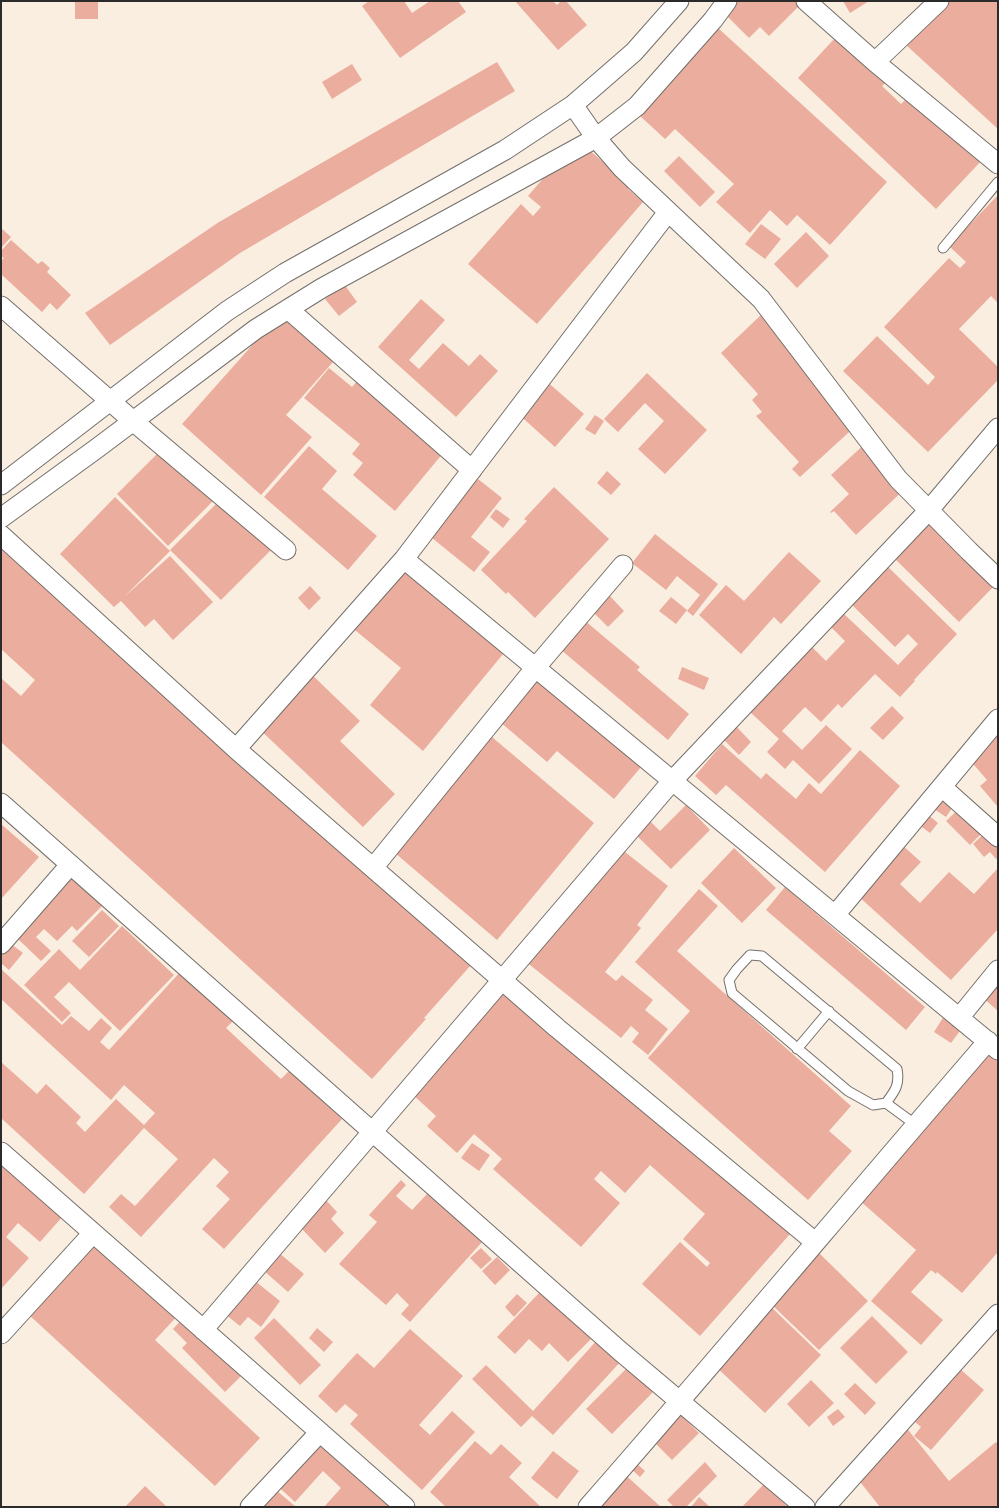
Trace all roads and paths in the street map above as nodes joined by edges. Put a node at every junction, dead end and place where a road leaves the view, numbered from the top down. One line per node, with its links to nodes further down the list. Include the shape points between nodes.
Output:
1 (679, 1): 6 (street, via 634,52)
2 (727, 1): 7 (street, via 637,106)
3 (806, 1): 5 (street)
4 (939, 1): 5 (street)
5 (875, 62): 8 (street)
6 (573, 105): 7 (street); 14 (street, via 505,150 285,273 227,312)
7 (596, 138): 10 (street, via 622,168); 13 (street)
8 (998, 164)
9 (998, 182): 11 (lane)
10 (668, 212): 17 (street); 19 (street, via 761,299 898,479)
11 (943, 248)
12 (1, 306): 14 (street)
13 (288, 309): 15 (street, via 228,349); 17 (street)
14 (111, 400): 15 (street); 18 (street)
15 (133, 421): 20 (street); 22 (street)
16 (998, 428): 19 (street)
17 (472, 470): 23 (street)
18 (1, 485)
19 (929, 510): 25 (street); 29 (street)
20 (1, 518)
21 (1, 536): 28 (street)
22 (286, 550)
23 (404, 559): 26 (street); 28 (street)
24 (623, 565): 26 (street)
25 (998, 578)
26 (536, 667): 29 (street); 34 (street)
27 (998, 719): 30 (street)
28 (236, 749): 34 (street)
29 (672, 780): 35 (street); 38 (street)
30 (942, 787): 32 (street); 35 (street)
31 (1, 803): 33 (street)
32 (998, 837)
33 (70, 865): 36 (street); 45 (street)
34 (373, 868): 38 (street)
35 (835, 916): 40 (street)
36 (1, 944)
37 (998, 970): 40 (street)
38 (502, 980): 45 (street); 48 (street)
39 (829, 1011): 42 (lane); 42 (lane, via 762,956 750,955 737,969 729,980 732,993); 43 (lane, via 898,1069 896,1089)
40 (959, 1018): 41 (street)
41 (993, 1045): 44 (street)
42 (797, 1049): 43 (lane, via 848,1091 874,1105)
43 (886, 1103): 44 (lane)
44 (916, 1125): 48 (street)
45 (372, 1131): 50 (street); 52 (street)
46 (1, 1152): 47 (street)
47 (94, 1233): 50 (street); 51 (street)
48 (815, 1242): 52 (street)
49 (998, 1314): 58 (street)
50 (203, 1330): 53 (street)
51 (1, 1334)
52 (680, 1402): 56 (street); 57 (street)
53 (320, 1432): 54 (street); 55 (street)
54 (250, 1507)
55 (405, 1507)
56 (588, 1507)
57 (806, 1507)
58 (825, 1507)

